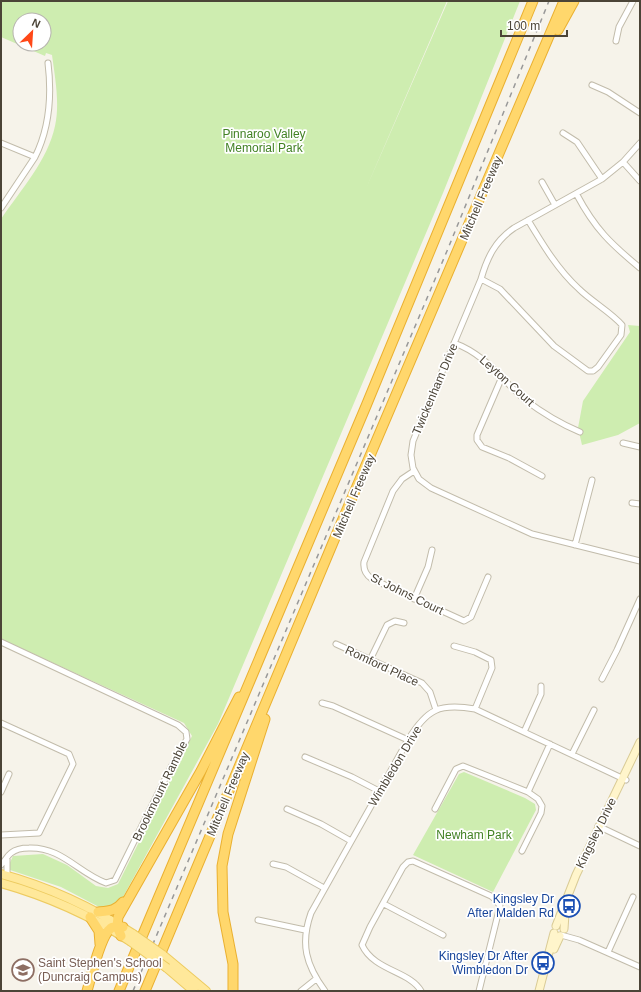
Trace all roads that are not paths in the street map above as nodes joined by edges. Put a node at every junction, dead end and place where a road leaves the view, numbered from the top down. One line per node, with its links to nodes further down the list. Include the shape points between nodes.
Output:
1 (533, 1): 46 (highway, Mitchell Freeway)
2 (564, 1): 6 (highway, Mitchell Freeway)
3 (574, 1): 6 (highway)
4 (633, 1): 5 (street, via 619,27)
5 (616, 41)
6 (540, 58): 44 (highway, Mitchell Freeway)
7 (48, 63): 13 (street, via 48,122)
8 (592, 85): 9 (street, via 608,92)
9 (640, 113)
10 (563, 133): 15 (street, via 578,142)
11 (1, 143): 13 (street)
12 (640, 143): 14 (street, Twickenham Drive)
13 (35, 157): 20 (street)
14 (623, 162): 15 (street, Twickenham Drive); 16 (street)
15 (602, 179): 18 (street, Twickenham Drive)
16 (640, 181)
17 (542, 182): 19 (street)
18 (577, 195): 19 (street, Twickenham Drive); 22 (street, via 589,218 611,244)
19 (555, 204): 21 (street, Twickenham Drive)
20 (1, 208)
21 (528, 220): 23 (street, Twickenham Drive, via 498,242 486,261); 23 (street, via 566,276 622,325 621,334 598,367 588,371 560,351 504,292)
22 (640, 268)
23 (480, 279): 24 (street, Twickenham Drive)
24 (454, 343): 25 (street, Leyton Court, via 480,356); 29 (street, Twickenham Drive, via 412,444)
25 (502, 377): 26 (street, Leyton Court, via 530,403); 30 (street, via 477,434 477,440 482,447)
26 (580, 432)
27 (623, 443): 28 (street)
28 (640, 447)
29 (414, 472): 34 (street, via 428,486 479,510 532,534); 38 (street, St Johns Court, via 402,479 392,491 364,567 370,578)
30 (542, 476)
31 (592, 480): 34 (street)
32 (632, 503): 33 (street)
33 (640, 504)
34 (575, 546): 36 (street)
35 (432, 550): 38 (street, via 428,567)
36 (640, 561)
37 (488, 577): 38 (street, St Johns Court, via 472,617 467,620)
38 (414, 598)
39 (640, 600): 47 (street)
40 (404, 623): 45 (street, via 395,621 387,625)
41 (1, 642): 73 (street, Brookmount Ramble, via 178,725 186,732 187,739 116,880 106,883 97,880 68,859 41,847 21,848 11,852)
42 (336, 644): 45 (street, Romford Place)
43 (454, 646): 50 (street, via 475,652 490,660 492,668)
44 (285, 660): 93 (highway, via 228,834 222,866 224,912 233,964); 96 (highway, Mitchell Freeway)
45 (370, 660): 51 (street, Romford Place, via 422,683 430,692)
46 (256, 671): 79 (highway, via 230,711 200,771); 95 (highway, Mitchell Freeway)
47 (602, 679)
48 (541, 686): 54 (street, via 541,694)
49 (322, 703): 55 (street)
50 (475, 709): 51 (street, Wimbledon Drive, via 455,706); 54 (street, Wimbledon Drive)
51 (436, 710): 55 (street, Wimbledon Drive, via 417,725)
52 (594, 710): 59 (street)
53 (1, 723): 69 (street, via 69,754 73,764 39,833)
54 (524, 732): 57 (street, Wimbledon Drive)
55 (408, 740): 64 (street, Wimbledon Drive)
56 (640, 742): 62 (main road, Kingsley Drive)
57 (550, 744): 59 (street, Wimbledon Drive); 65 (street)
58 (640, 750): 62 (main road, Kingsley Drive)
59 (572, 754): 62 (street, Wimbledon Drive)
60 (305, 757): 64 (street, via 352,776)
61 (9, 774): 63 (street)
62 (624, 779): 68 (main road, Kingsley Drive)
63 (1, 792)
64 (379, 792): 70 (street, Wimbledon Drive)
65 (528, 792): 67 (street, via 462,766 456,769); 72 (street, via 538,799 542,806)
66 (287, 809): 70 (street)
67 (435, 809)
68 (600, 827): 71 (street); 86 (main road, Kingsley Drive, via 569,900)
69 (1, 835)
70 (351, 841): 78 (street, Wimbledon Drive)
71 (640, 846)
72 (522, 851)
73 (7, 859): 75 (street, Brookmount Ramble); 76 (street)
74 (273, 864): 78 (street, via 286,867)
75 (1, 865)
76 (4, 874): 82 (main road, via 45,887)
77 (1, 883): 82 (main road)
78 (324, 888): 85 (street, Wimbledon Drive)
79 (131, 893): 82 (highway, via 118,908); 84 (highway, via 118,917)
80 (633, 897): 89 (street)
81 (384, 904): 87 (street); 101 (street, via 364,938 363,948 382,966 413,981); 102 (street, via 403,867 413,861 496,900 500,906 499,914)
82 (94, 915): 84 (main road); 88 (highway)
83 (258, 920): 85 (street)
84 (118, 928): 88 (highway); 90 (main road, bridge)
85 (305, 930): 92 (street, Wimbledon Drive, via 305,947)
86 (560, 932): 89 (street); 103 (main road, Kingsley Drive); 104 (main road, Kingsley Drive)
87 (443, 935)
88 (100, 947): 94 (highway)
89 (608, 952): 91 (street)
90 (169, 965): 97 (main road); 98 (main road)
91 (640, 967)
92 (316, 979): 99 (street); 100 (street, Wimbledon Drive)
93 (233, 988)
94 (87, 991)
95 (119, 991)
96 (145, 991)
97 (194, 991)
98 (206, 991)
99 (301, 991)
100 (325, 991)
101 (421, 991)
102 (479, 991)
103 (539, 991)
104 (542, 991)

